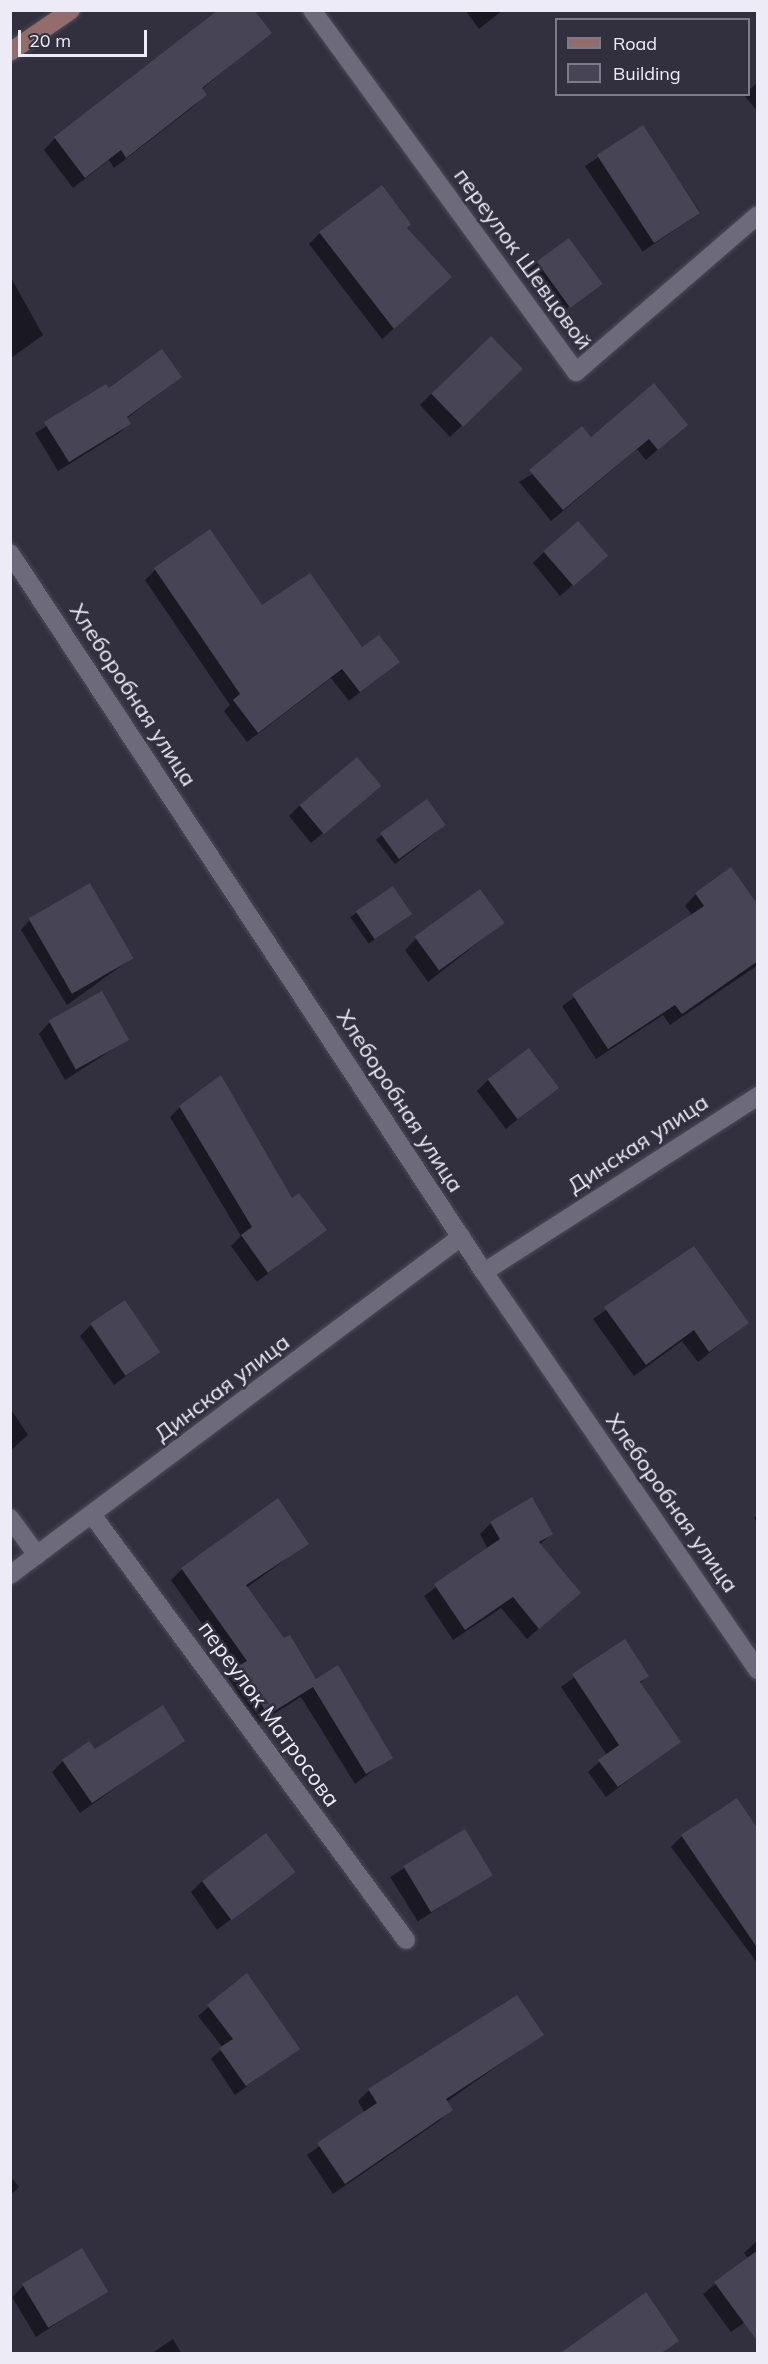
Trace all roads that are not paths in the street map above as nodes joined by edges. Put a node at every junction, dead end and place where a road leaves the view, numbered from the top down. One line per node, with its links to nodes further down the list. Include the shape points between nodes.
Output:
1 (71, 10): 3 (street)
2 (312, 10): 4 (street, переулок Шевцовой, via 576,372)
3 (10, 52)
4 (758, 214)
5 (10, 552): 7 (street, Хлеборобная улица)
6 (758, 1096): 8 (street, Динская улица)
7 (461, 1237): 8 (street, Хлеборобная улица); 9 (street, Динская улица)
8 (484, 1272): 13 (street, Хлеборобная улица)
9 (93, 1516): 11 (street, Динская улица); 14 (street, переулок Матросова)
10 (10, 1518): 11 (street)
11 (38, 1555): 12 (street, Динская улица)
12 (10, 1575)
13 (758, 1670)
14 (406, 1940)

